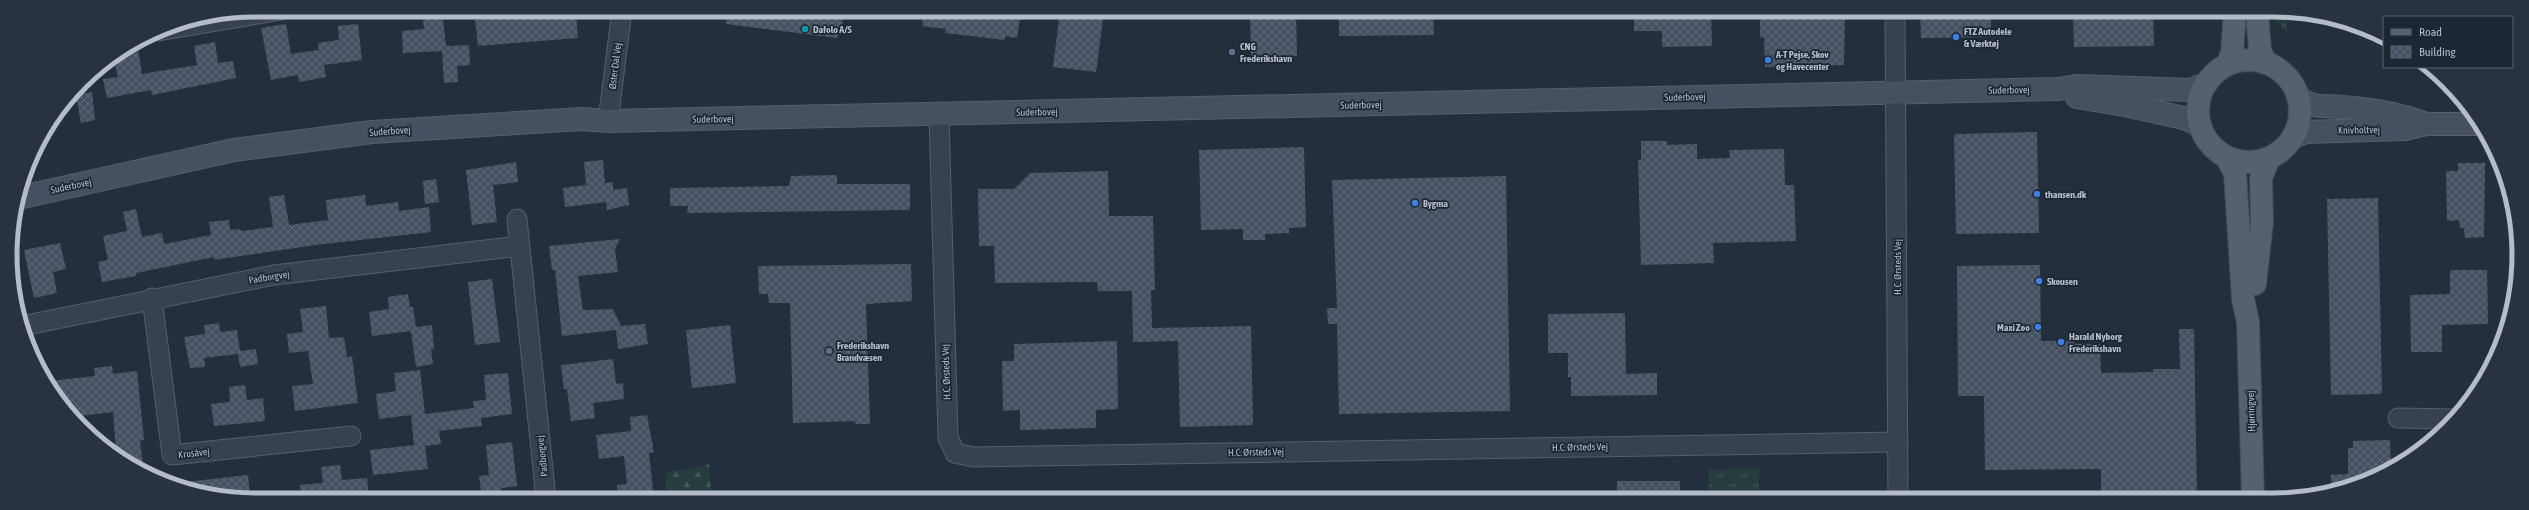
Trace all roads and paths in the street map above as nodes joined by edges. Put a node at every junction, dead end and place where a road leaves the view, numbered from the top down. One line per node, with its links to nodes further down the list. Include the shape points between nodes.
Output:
1 (621, 17): 14 (street, Øster Dal Vej)
2 (1895, 17): 11 (street, H.C. Ørsteds Vej)
3 (2235, 17): 8 (main road, via 2232,53)
4 (2257, 17): 7 (main road, via 2260,51)
5 (231, 19): 6 (street)
6 (193, 25)
7 (2266, 63): 8 (main road, via 2240,61); 12 (main road, via 2280,71 2291,83)
8 (2227, 65): 9 (main road, via 2215,73)
9 (2206, 84): 10 (street, Suderbovej, via 2190,90 2076,86); 17 (main road, via 2200,97)
10 (2059, 89): 11 (street, Suderbovej); 17 (street, Suderbovej, via 2078,98 2184,118)
11 (1896, 92): 13 (street, Suderbovej); 30 (street, H.C. Ørsteds Vej)
12 (2298, 97): 15 (street, Knivholtvej, via 2309,105 2405,116); 18 (main road, via 2300,111)
13 (939, 115): 14 (street, Suderbovej); 30 (street, H.C. Ørsteds Vej, via 948,437 955,452 973,457)
14 (608, 121): 21 (street, Suderbovej, via 582,119 372,132 234,150)
15 (2426, 124): 16 (street, Knivholtvej); 18 (street, Knivholtvej, via 2405,129 2306,132)
16 (2473, 124)
17 (2200, 125): 19 (main road, via 2205,138 2215,150)
18 (2293, 137): 20 (main road, via 2283,150)
19 (2227, 158): 20 (main road, via 2241,162); 25 (main road, Hjørringvej, via 2235,173 2243,299)
20 (2269, 158): 25 (main road, Hjørringvej, via 2261,178 2262,222 2256,260 2255,300)
21 (24, 196)
22 (517, 219): 23 (street, Padborgvej)
23 (519, 246): 24 (street, Padborgvej, via 274,275); 31 (street, Padborgvej)
24 (152, 298): 26 (street, Padborgvej); 29 (street, Krusåvej, via 172,456)
25 (2248, 322): 33 (main road, Hjørringvej)
26 (28, 325)
27 (2398, 418): 28 (street)
28 (2446, 419)
29 (351, 436)
30 (1898, 442): 32 (street, H.C. Ørsteds Vej)
31 (545, 493)
32 (1898, 493)
33 (2253, 493)

